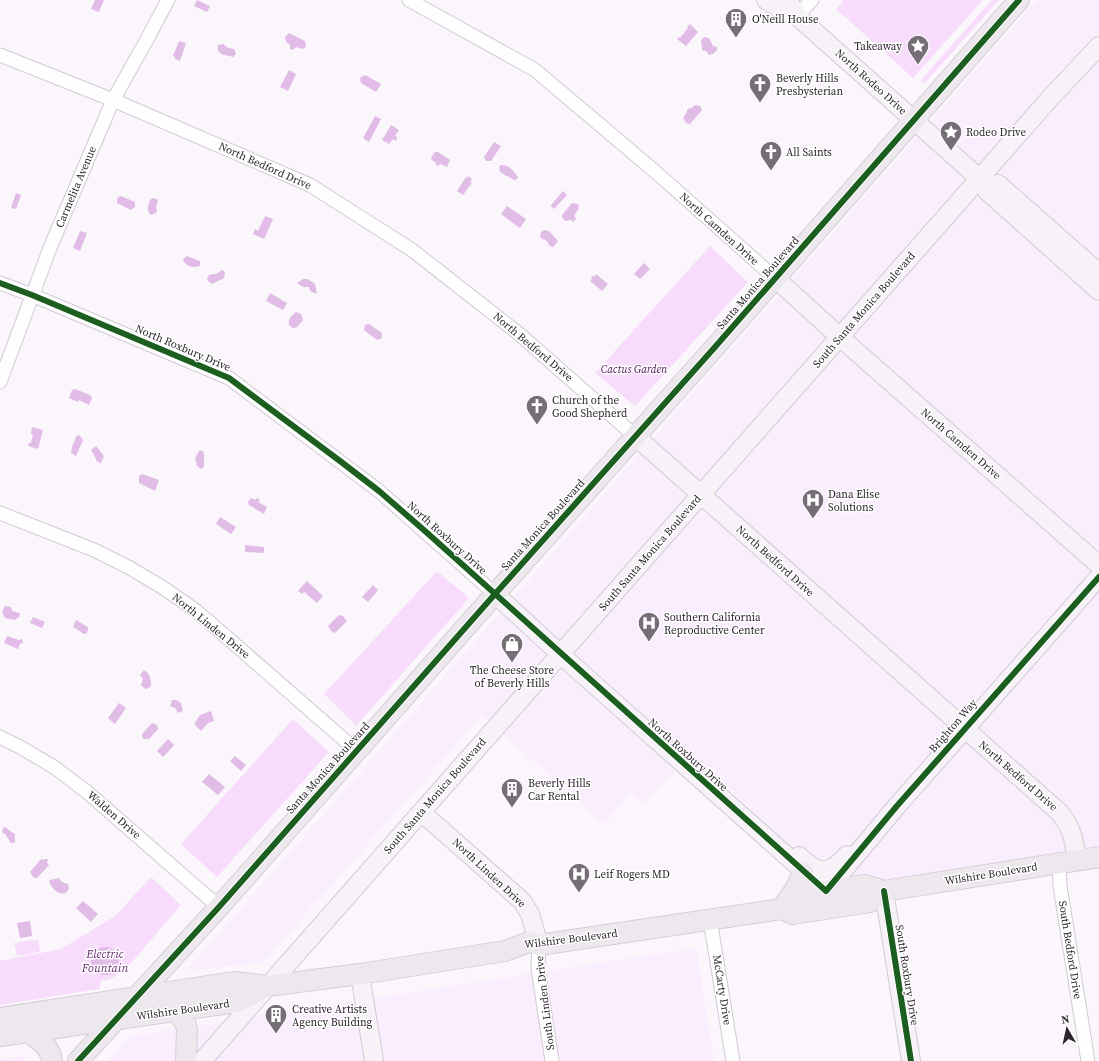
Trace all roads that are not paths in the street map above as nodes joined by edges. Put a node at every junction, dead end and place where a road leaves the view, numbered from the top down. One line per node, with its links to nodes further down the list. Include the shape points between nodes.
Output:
1 (168, 0): 10 (street, Carmelita Avenue)
2 (410, 0): 14 (street, North Camden Drive, via 535,70)
3 (766, 0): 7 (street, North Rodeo Drive)
4 (788, 0): 7 (street, North Rodeo Drive)
5 (812, 0): 7 (street)
6 (1019, 0): 11 (main road, Santa Monica Boulevard)
7 (798, 16): 11 (street, North Rodeo Drive)
8 (1099, 46): 12 (street, South Santa Monica Boulevard, via 1056,91)
9 (0, 55): 10 (street, North Bedford Drive)
10 (113, 100): 17 (street, Carmelita Avenue); 20 (street, North Bedford Drive, via 310,185 412,250 518,332)
11 (914, 120): 12 (street, North Rodeo Drive); 14 (main road, Santa Monica Boulevard)
12 (980, 179): 13 (street, North Rodeo Drive, via 995,182); 16 (street, North Rodeo Drive, via 988,192); 18 (street, South Santa Monica Boulevard)
13 (1099, 273)
14 (775, 278): 18 (street, North Camden Drive); 20 (main road, Santa Monica Boulevard)
15 (0, 283): 17 (street, North Roxbury Drive)
16 (1099, 291)
17 (32, 295): 19 (street, Carmelita Avenue); 25 (street, North Roxbury Drive, via 229,378 379,491)
18 (840, 337): 21 (street, South Santa Monica Boulevard); 23 (street, North Camden Drive)
19 (0, 382)
20 (635, 436): 21 (street, North Bedford Drive); 25 (main road, Santa Monica Boulevard)
21 (701, 495): 26 (street, South Santa Monica Boulevard); 27 (street, North Bedford Drive)
22 (0, 513): 29 (street, North Linden Drive, via 94,550 165,589 224,634)
23 (1099, 565)
24 (1099, 577): 27 (street, Brighton Way)
25 (495, 594): 26 (street, North Roxbury Drive); 29 (main road, Santa Monica Boulevard)
26 (561, 654): 31 (street, South Santa Monica Boulevard); 32 (street, North Roxbury Drive)
27 (964, 729): 30 (street, Brighton Way); 34 (street, North Bedford Drive, via 1060,813 1068,823 1071,832)
28 (0, 737): 38 (street, Walden Drive, via 54,767 87,792)
29 (357, 751): 38 (main road, Santa Monica Boulevard)
30 (894, 809): 32 (street, via 886,812 836,866 826,870 817,869 788,848); 36 (street, Brighton Way)
31 (421, 812): 41 (street, North Linden Drive, via 522,901 530,914); 43 (street, South Santa Monica Boulevard)
32 (771, 843): 35 (street, North Roxbury Drive)
33 (1099, 857): 34 (main road, Wilshire Boulevard)
34 (1068, 862): 37 (main road, Wilshire Boulevard); 58 (street, South Bedford Drive, via 1060,886)
35 (803, 872): 36 (street, North Roxbury Drive); 39 (main road)
36 (826, 891): 37 (main road, Wilshire Boulevard, via 866,885); 39 (main road, Wilshire Boulevard, via 794,897)
37 (884, 892): 39 (main road, Wilshire Boulevard, via 870,902 864,903 793,914); 57 (street, South Roxbury Drive)
38 (219, 907): 44 (main road, Santa Monica Boulevard)
39 (782, 909): 40 (main road, Wilshire Boulevard)
40 (710, 919): 41 (main road, Wilshire Boulevard); 56 (street, McCarty Drive)
41 (539, 945): 42 (main road, Wilshire Boulevard, via 530,942 505,951); 55 (street, South Linden Drive, via 538,968)
42 (360, 974): 43 (main road, Wilshire Boulevard); 54 (street)
43 (267, 986): 44 (main road, Wilshire Boulevard, via 234,982); 45 (main road, Wilshire Boulevard, via 237,1002); 53 (street, South Santa Monica Boulevard)
44 (137, 998): 46 (main road, Wilshire Boulevard); 47 (main road, Santa Monica Boulevard)
45 (178, 1010): 47 (main road, Wilshire Boulevard); 52 (main road, via 187,1030)
46 (0, 1018)
47 (116, 1019): 48 (main road, Wilshire Boulevard); 51 (main road, Santa Monica Boulevard)
48 (28, 1032): 49 (main road, Wilshire Boulevard); 50 (main road, via 44,1043)
49 (0, 1036)
50 (52, 1061)
51 (78, 1061)
52 (186, 1061)
53 (202, 1061)
54 (374, 1061)
55 (552, 1061)
56 (733, 1061)
57 (911, 1061)
58 (1088, 1061)

